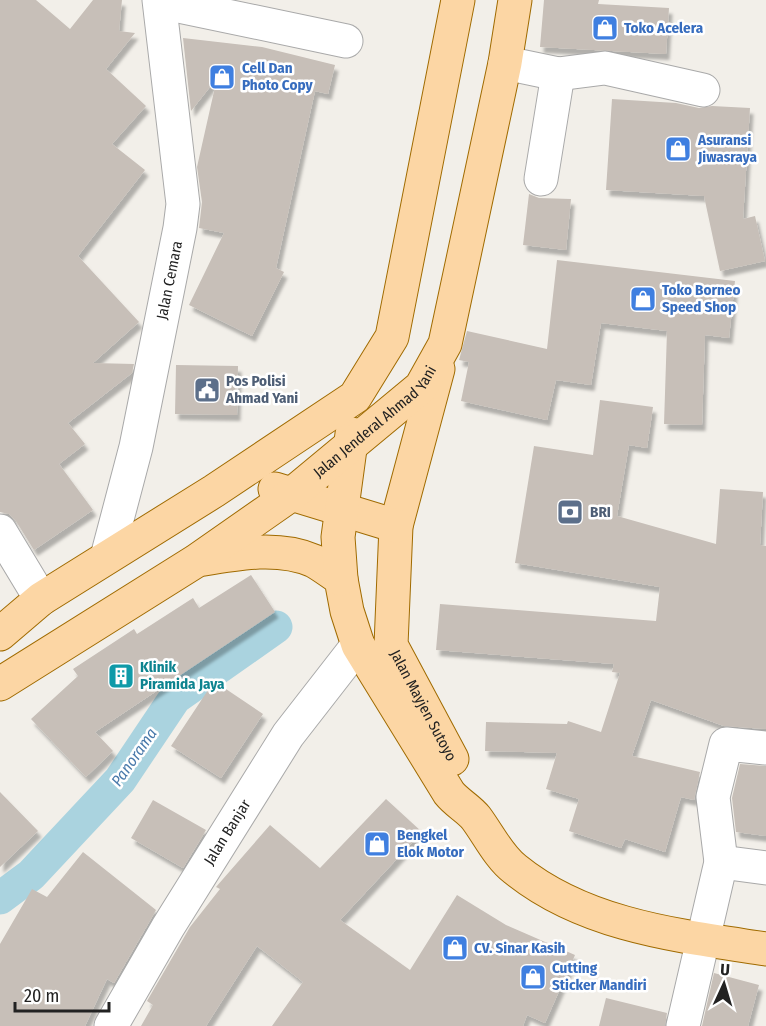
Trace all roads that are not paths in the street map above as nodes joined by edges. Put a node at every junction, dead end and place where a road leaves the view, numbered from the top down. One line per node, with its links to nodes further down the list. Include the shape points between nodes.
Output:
1 (458, 0): 10 (main road, Jalan Jenderal Ahmad Yani, via 392,337)
2 (515, 0): 5 (main road, Jalan Jenderal Ahmad Yani)
3 (160, 1): 4 (street); 17 (street, Jalan Cemara, via 183,204 136,447)
4 (346, 41)
5 (505, 63): 6 (street); 9 (main road, Jalan Jenderal Ahmad Yani)
6 (558, 74): 7 (street, via 605,68); 8 (street)
7 (703, 90)
8 (541, 179)
9 (445, 344): 11 (main road, Jalan Jenderal Ahmad Yani, via 421,387); 15 (main road, Jalan Mayjen Sutoyo)
10 (356, 397): 11 (main road, Jalan Mayjen Sutoyo); 12 (main road, Jalan Jenderal Ahmad Yani)
11 (351, 444): 13 (main road, Jalan Jenderal Ahmad Yani); 14 (main road, Jalan Mayjen Sutoyo)
12 (213, 491): 13 (main road, via 249,486); 17 (main road, Jalan Jenderal Ahmad Yani)
13 (292, 494): 14 (main road); 18 (main road, Jalan Jenderal Ahmad Yani)
14 (342, 511): 15 (main road); 19 (main road, Jalan Mayjen Sutoyo, via 338,537)
15 (396, 526): 25 (main road, Jalan Mayjen Sutoyo, via 391,645 464,780)
16 (0, 531): 20 (street)
17 (107, 556): 20 (main road, Jalan Jenderal Ahmad Yani)
18 (196, 561): 19 (main road, via 240,553 280,553 313,561); 23 (main road, Jalan Jenderal Ahmad Yani)
19 (341, 579): 22 (main road, Jalan Mayjen Sutoyo)
20 (41, 599): 21 (main road, Jalan Jenderal Ahmad Yani)
21 (0, 634)
22 (358, 645): 25 (main road, Jalan Mayjen Sutoyo, via 449,793); 30 (street, Jalan Banjar, via 288,735)
23 (0, 684)
24 (766, 748): 26 (street, via 726,744 713,797)
25 (474, 815): 28 (main road, Jalan Mayjen Sutoyo, via 514,869 582,910)
26 (721, 862): 27 (street); 28 (street)
27 (766, 868)
28 (705, 940): 29 (main road, Jalan Mayjen Sutoyo); 31 (street)
29 (766, 949)
30 (111, 1026)
31 (683, 1026)

